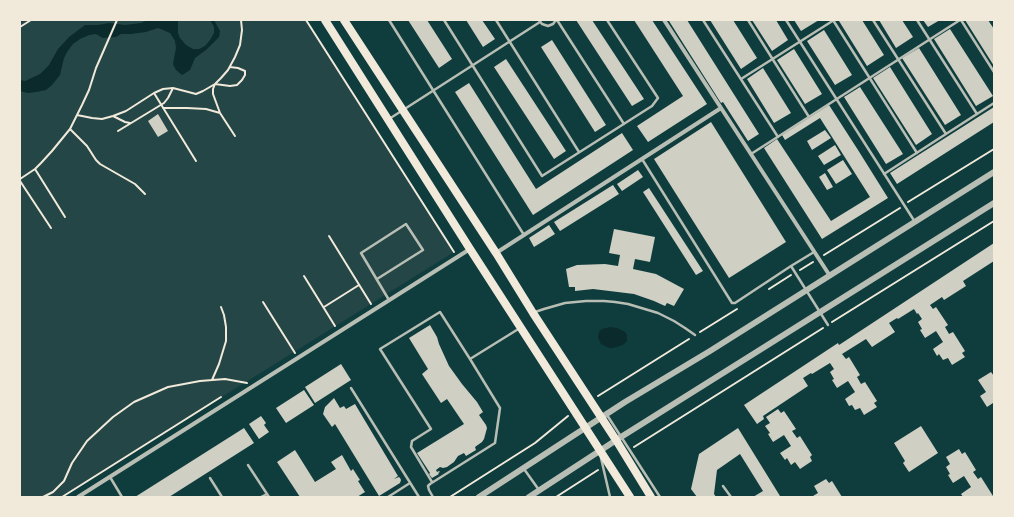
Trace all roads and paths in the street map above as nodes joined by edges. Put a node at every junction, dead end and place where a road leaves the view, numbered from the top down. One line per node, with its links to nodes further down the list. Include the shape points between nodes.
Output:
1 (31, 20): 21 (path)
2 (117, 20): 44 (path)
3 (241, 20): 28 (path, via 240,45)
4 (306, 20): 75 (path)
5 (325, 20): 47 (main road)
6 (344, 20): 41 (main road)
7 (389, 20): 34 (lane)
8 (444, 20): 27 (lane)
9 (496, 20): 23 (lane)
10 (557, 20): 20 (lane, via 548,26); 49 (lane)
11 (607, 20): 49 (lane, via 658,98 652,106)
12 (664, 20): 40 (street)
13 (704, 20): 30 (lane)
14 (748, 20): 25 (lane)
15 (786, 20): 24 (lane)
16 (833, 20): 24 (lane); 31 (lane)
17 (873, 20): 26 (lane)
18 (917, 20): 22 (lane)
19 (960, 20): 22 (lane); 29 (lane)
20 (540, 21): 23 (lane)
21 (20, 27)
22 (930, 39): 26 (lane); 43 (lane)
23 (510, 42): 27 (lane); 56 (lane)
24 (799, 42): 25 (lane); 36 (lane)
25 (772, 59): 30 (lane); 46 (lane)
26 (898, 60): 31 (lane); 52 (lane)
27 (473, 65): 34 (lane); 56 (lane, via 542,176)
28 (230, 67): 32 (path); 32 (path, via 245,71 242,80 237,85)
29 (994, 72)
30 (741, 78): 54 (lane)
31 (870, 78): 36 (lane); 57 (lane)
32 (215, 84): 33 (path, via 196,94); 42 (path, via 213,94)
33 (173, 88): 35 (path, via 163,89); 38 (path)
34 (433, 90): 41 (lane); 72 (lane)
35 (154, 94): 38 (path); 45 (path)
36 (837, 99): 46 (lane); 63 (lane)
37 (994, 103): 43 (lane)
38 (161, 105): 39 (path); 48 (path)
39 (163, 108): 42 (path, via 206,109); 60 (path)
40 (721, 108): 58 (street); 59 (street)
41 (403, 110): 47 (lane); 77 (main road)
42 (220, 113): 53 (path)
43 (977, 114): 52 (lane)
44 (77, 115): 45 (path, via 102,119); 50 (path)
45 (113, 116): 48 (path)
46 (809, 117): 54 (lane)
47 (388, 120): 74 (main road)
48 (131, 123): 51 (path)
49 (624, 124): 56 (lane)
50 (70, 129): 61 (path); 65 (path, via 88,146 100,164 135,184)
51 (118, 131)
52 (946, 134): 57 (lane)
53 (235, 136)
54 (778, 137): 58 (lane)
55 (994, 149): 67 (path)
56 (579, 152)
57 (917, 153): 63 (lane)
58 (751, 154): 76 (street)
59 (642, 159): 72 (street); 79 (lane, via 732,303)
60 (196, 161)
61 (35, 169): 64 (path); 68 (path)
62 (994, 172): 70 (street)
63 (884, 174): 67 (lane)
64 (20, 180): 71 (path)
65 (145, 194)
66 (994, 203): 93 (street)
67 (904, 205): 70 (lane); 78 (path)
68 (64, 217)
69 (994, 221): 95 (path)
70 (915, 222): 82 (street)
71 (51, 228)
72 (524, 235): 77 (street)
73 (329, 236): 84 (path)
74 (470, 249): 87 (street); 96 (main road)
75 (454, 252)
76 (814, 252): 78 (street); 79 (lane)
77 (496, 253): 94 (main road)
78 (818, 258): 80 (path); 82 (street)
79 (791, 266): 80 (lane)
80 (795, 273): 85 (path); 86 (lane)
81 (304, 276): 91 (path)
82 (830, 276): 86 (street)
83 (377, 279): 83 (lane, via 361,253 406,224 423,250); 87 (lane)
84 (359, 284): 91 (path); 92 (path)
85 (768, 290)
86 (806, 290): 93 (lane); 112 (street)
87 (389, 300): 92 (street)
88 (263, 302): 100 (path)
89 (742, 306): 98 (path)
90 (221, 307): 104 (path, via 226,327 226,341)
91 (324, 307): 97 (path)
92 (374, 310): 97 (street)
93 (819, 312): 95 (lane); 114 (street)
94 (533, 313): 98 (lane, via 565,303 615,302 658,313); 110 (main road)
95 (828, 325): 116 (path)
96 (520, 328): 102 (lane); 111 (main road)
97 (339, 332): 101 (street)
98 (695, 336): 110 (path)
99 (300, 348): 100 (path)
100 (294, 352): 101 (path)
101 (298, 358): 106 (street)
102 (470, 359): 122 (lane, via 500,408 495,443); 122 (lane, via 440,312 380,349 431,429 412,441 411,447)
103 (250, 379): 105 (path)
104 (212, 380): 105 (path); 127 (path, via 168,387 134,402 86,441 64,481 53,492)
105 (244, 382): 106 (path); 107 (path)
106 (256, 384): 120 (street)
107 (237, 387)
108 (351, 388): 123 (lane)
109 (224, 395): 128 (path)
110 (590, 401): 112 (main road)
111 (574, 411): 113 (main road); 137 (path, via 535,443)
112 (604, 416): 113 (street); 114 (main road)
113 (585, 429): 115 (main road); 119 (street)
114 (618, 438): 115 (street); 116 (lane); 143 (main road)
115 (599, 450): 118 (lane); 125 (street); 142 (main road)
116 (629, 450): 144 (lane)
117 (248, 465): 126 (lane)
118 (603, 466): 140 (path); 141 (lane)
119 (524, 469): 125 (lane); 138 (street)
120 (110, 477): 129 (street); 130 (lane)
121 (210, 478): 131 (lane)
122 (432, 482): 136 (lane, via 428,488)
123 (410, 483): 134 (lane); 135 (lane)
124 (723, 486): 145 (lane)
125 (539, 490): 139 (street)
126 (267, 494): 132 (lane); 133 (lane)
127 (43, 497)
128 (62, 497)
129 (78, 497)
130 (122, 497)
131 (222, 497)
132 (261, 497)
133 (269, 497)
134 (388, 497)
135 (419, 497)
136 (433, 497)
137 (450, 497)
138 (479, 497)
139 (528, 497)
140 (556, 497)
141 (610, 497)
142 (630, 497)
143 (651, 497)
144 (660, 497)
145 (731, 497)

